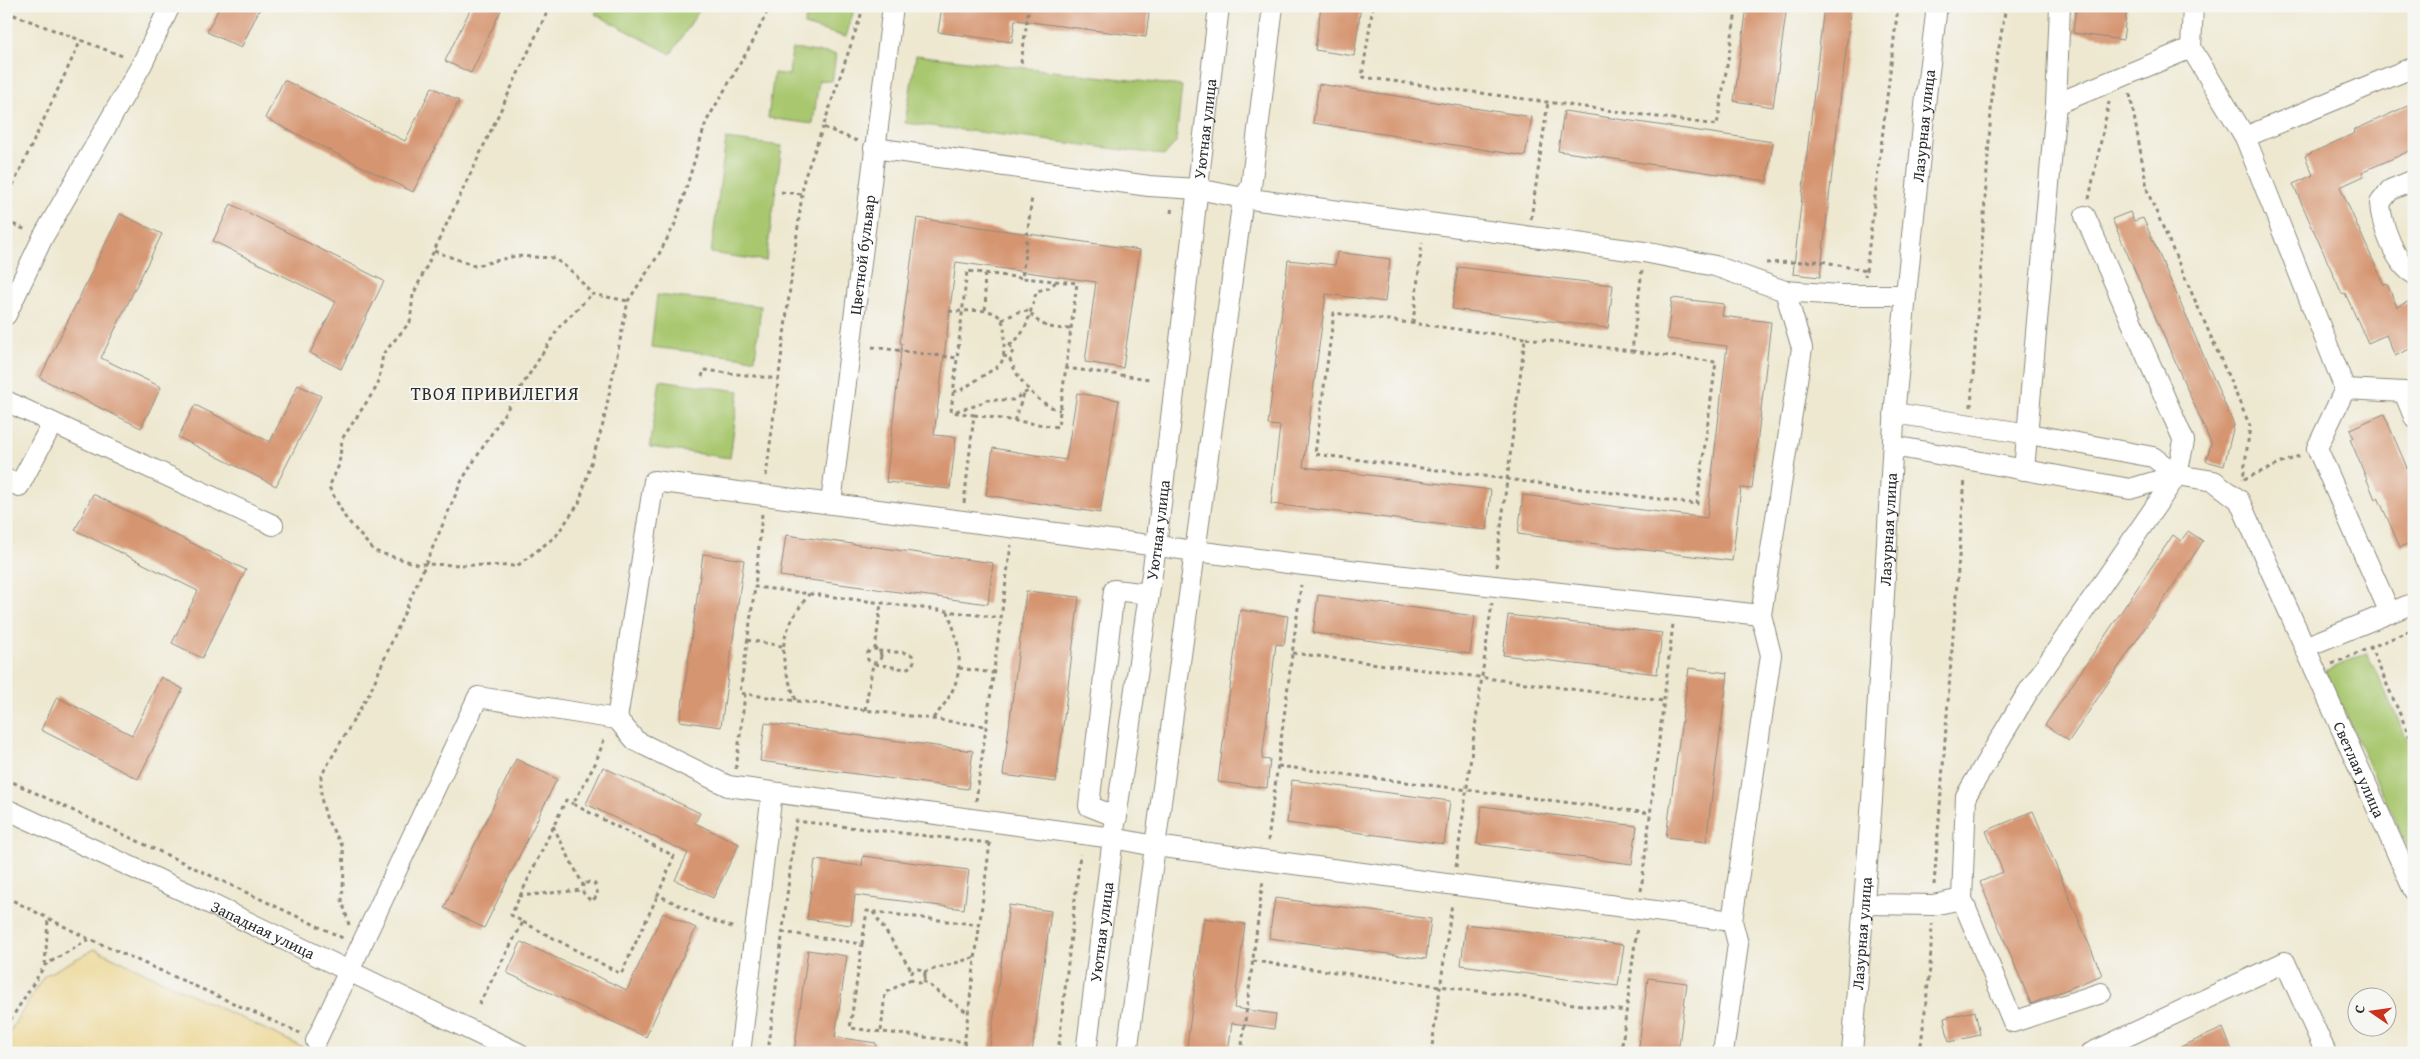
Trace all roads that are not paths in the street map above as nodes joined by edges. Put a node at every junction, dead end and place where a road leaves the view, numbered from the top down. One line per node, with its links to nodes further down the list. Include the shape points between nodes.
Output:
1 (170, 6): 20 (street, via 142,64 43,237)
2 (893, 6): 12 (street, Цветной бульвар)
3 (1219, 6): 14 (street, Уютная улица)
4 (1272, 6): 15 (street, via 1252,187)
5 (1937, 6): 19 (street, Лазурная улица)
6 (2060, 6): 10 (street)
7 (2193, 6): 8 (street)
8 (2191, 48): 10 (street); 11 (street)
9 (2414, 68): 11 (street)
10 (2056, 104): 27 (street)
11 (2244, 137): 21 (street)
12 (874, 148): 14 (street, via 1149,186); 32 (street, Цветной бульвар)
13 (2414, 180): 17 (street, via 2390,190 2380,202 2381,217 2401,264)
14 (1198, 189): 15 (street); 34 (street, Уютная улица)
15 (1243, 198): 18 (street, via 1644,252 1715,266); 35 (street)
16 (2085, 216): 30 (street, via 2184,441)
17 (2414, 274)
18 (1785, 291): 19 (street); 39 (street, via 1802,348)
19 (1905, 295): 24 (street, Лазурная улица)
20 (6, 315)
21 (2345, 389): 22 (street); 38 (street, via 2317,448)
22 (2409, 390): 25 (street)
23 (9, 409): 26 (street)
24 (1894, 413): 27 (street); 28 (street, Лазурная улица)
25 (2414, 416)
26 (52, 424): 31 (street, via 19,486); 33 (street)
27 (2029, 434): 29 (street); 30 (street, via 2153,457)
28 (1893, 446): 29 (street); 49 (street, Лазурная улица)
29 (2024, 470): 30 (street, via 2130,489)
30 (2177, 475): 40 (street, Светлая улица, via 2214,481 2239,500); 48 (street, via 2028,692 1966,796)
31 (6, 480)
32 (831, 503): 34 (street); 41 (street, via 765,486 654,481)
33 (273, 525)
34 (1156, 547): 35 (street); 36 (street, Уютная улица)
35 (1195, 550): 39 (street); 46 (street)
36 (1149, 594): 44 (street, Уютная улица); 44 (street, via 1114,590 1089,806)
37 (2414, 603): 38 (street)
38 (2390, 613): 40 (street)
39 (1762, 615): 50 (street, via 1771,654)
40 (2305, 647): 47 (street, Светлая улица)
41 (617, 719): 42 (street, via 636,741 733,787); 51 (street, via 478,697)
42 (772, 793): 45 (street); 56 (street)
43 (6, 809): 51 (street, Западная улица)
44 (1117, 817): 45 (street, Уютная улица)
45 (1113, 838): 46 (street); 57 (street, Уютная улица)
46 (1155, 846): 50 (street); 58 (street)
47 (2414, 891)
48 (1962, 899): 49 (street, via 1933,905); 52 (street, via 2013,1022)
49 (1865, 904): 60 (street, Лазурная улица)
50 (1732, 921): 59 (street, via 1738,944)
51 (350, 972): 53 (street); 55 (street, Западная улица)
52 (2101, 993)
53 (316, 1041)
54 (2322, 1052): 61 (street, via 2285,962)
55 (518, 1053)
56 (740, 1053)
57 (1086, 1053)
58 (1127, 1053)
59 (1723, 1053)
60 (1852, 1053)
61 (2091, 1053)

